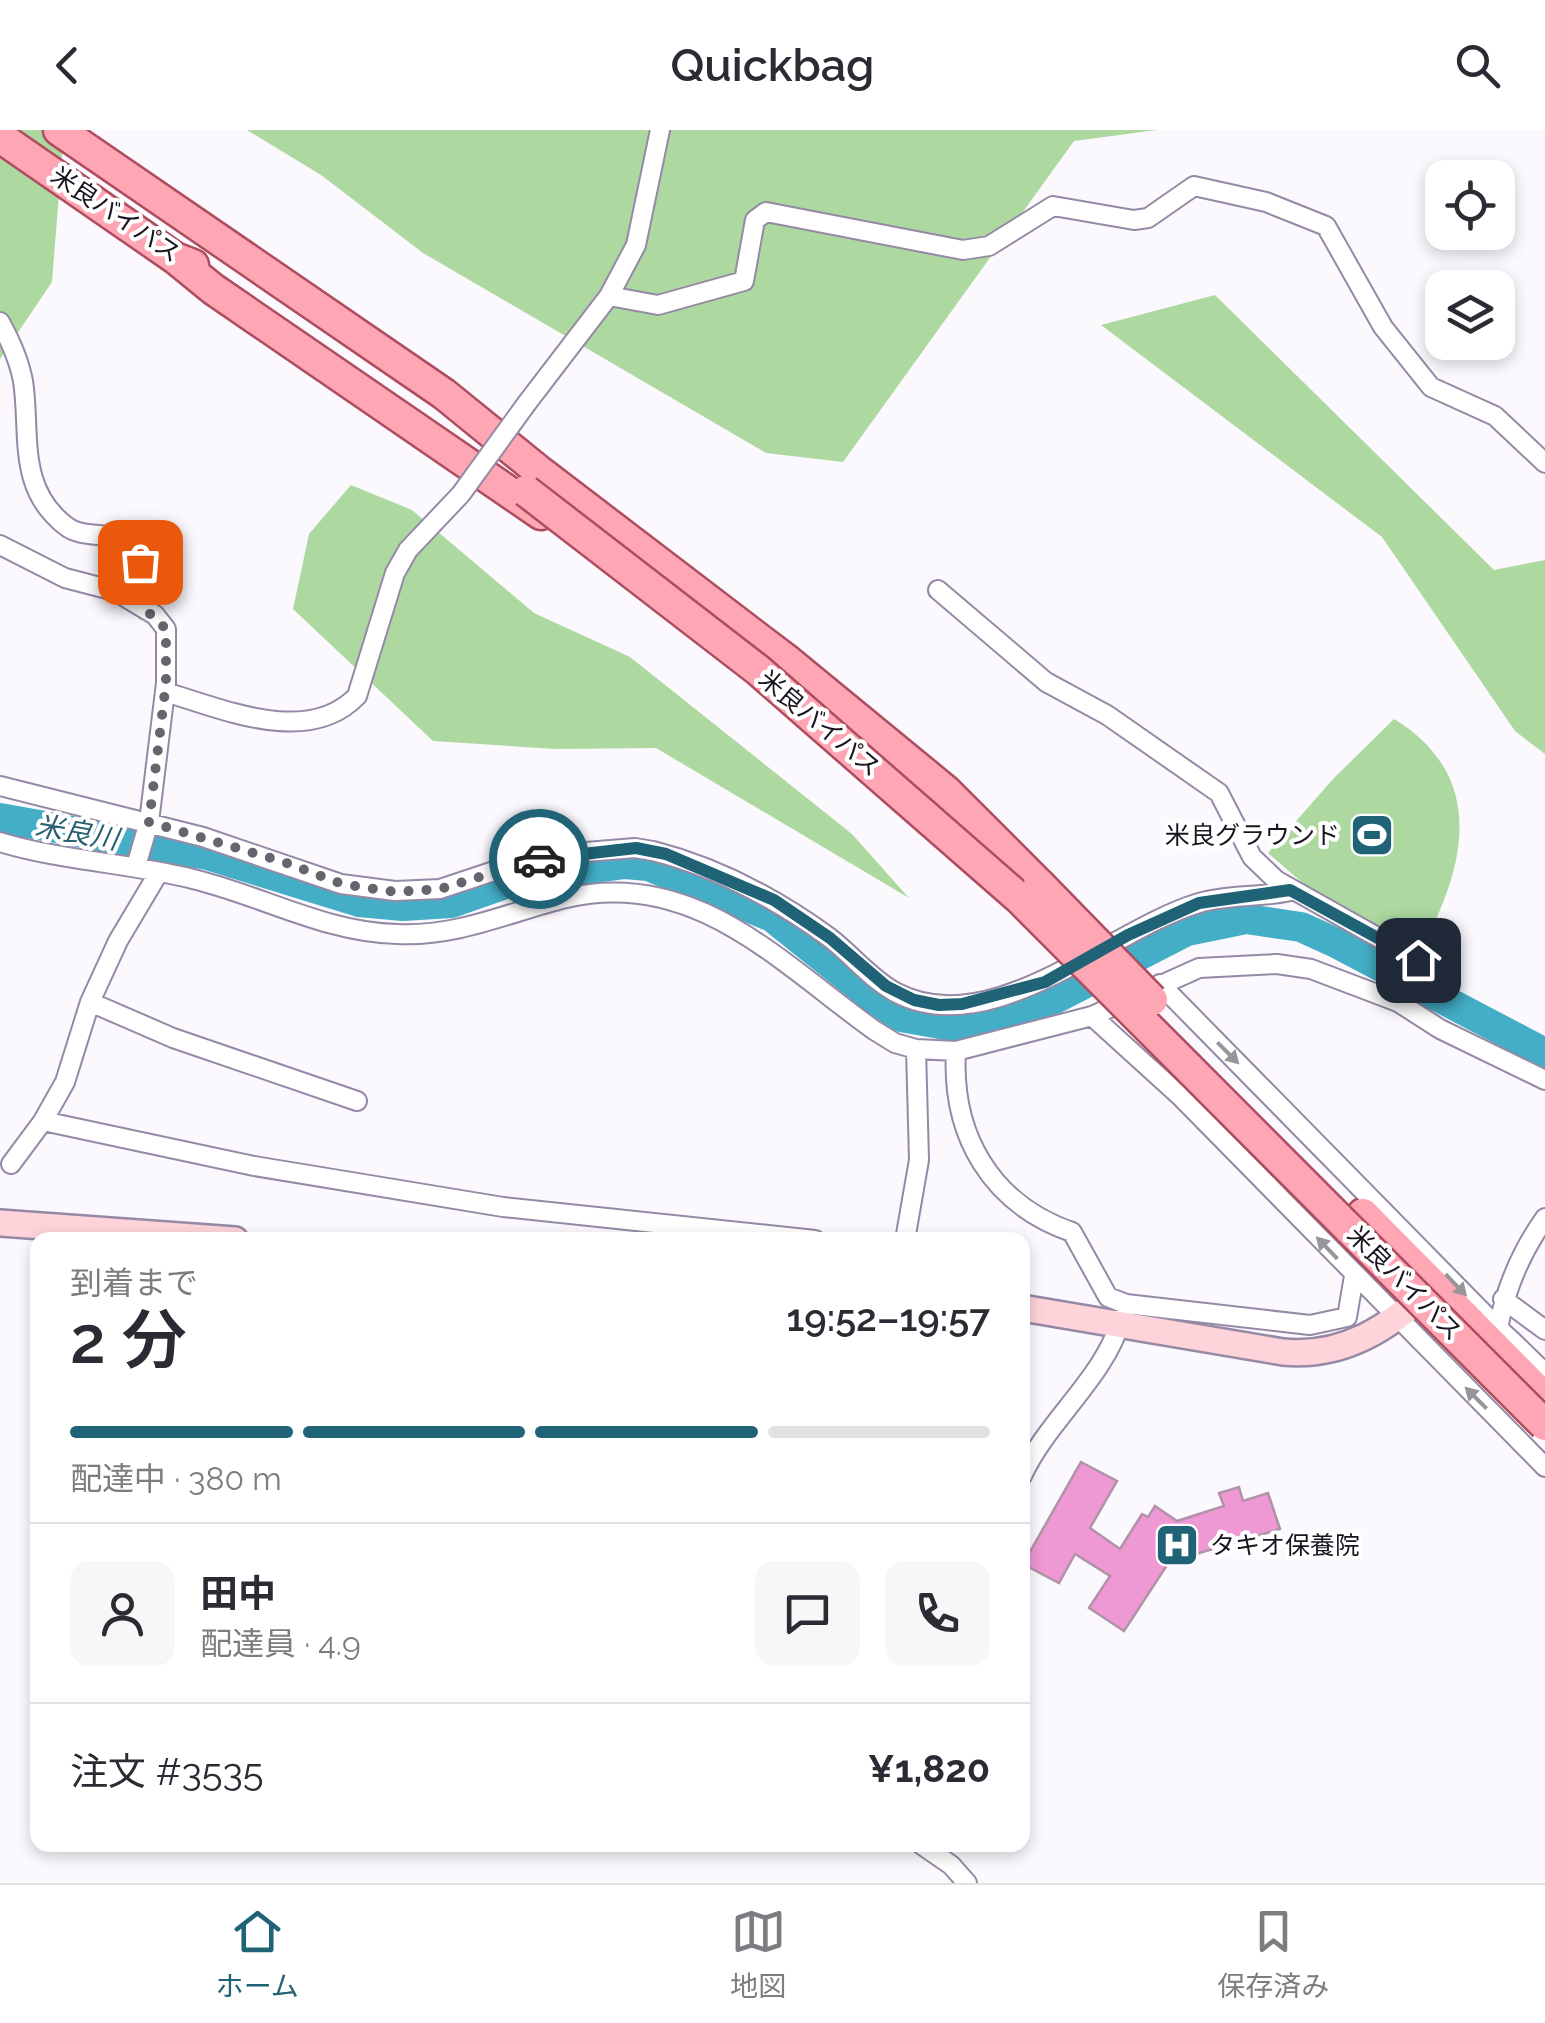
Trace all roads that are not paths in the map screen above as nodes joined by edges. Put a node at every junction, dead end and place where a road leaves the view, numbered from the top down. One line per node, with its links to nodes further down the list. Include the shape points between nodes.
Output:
1 (33, 130): 9 (main road, 米良バイパス, via 416,390)
2 (59, 130): 32 (main road, bridge, via 444,394 946,791)
3 (660, 130): 6 (street, via 636,245)
4 (0, 136): 5 (main road, 米良バイパス)
5 (175, 258): 9 (main road, 米良バイパス, via 224,279); 32 (main road, via 598,556 1008,908)
6 (609, 296): 8 (street, via 658,305 744,282 755,220 766,212 963,250 988,246 1053,206 1148,218 1194,186 1266,202 1326,226 1383,327 1432,387 1495,416); 13 (street, bridge, via 461,494 408,550 358,696 347,706 319,720 261,720)
7 (0, 322): 12 (street, via 20,370 24,448 50,511 69,530 132,544)
8 (1545, 462)
9 (530, 487): 45 (main road, 米良バイパス, via 760,658 973,842); 46 (main road, 米良バイパス, bridge, via 758,670 1019,898)
10 (0, 546): 12 (street)
11 (938, 590): 19 (street, via 1046,682 1108,715 1219,793 1252,857)
12 (146, 610): 13 (street, via 166,629)
13 (164, 692): 15 (street)
14 (0, 786): 15 (street)
15 (146, 827): 17 (street); 19 (street, via 342,884 395,892 440,889 561,854 653,851 774,900 886,986 939,1005 1045,982 1199,903)
16 (0, 842): 17 (street)
17 (137, 862): 18 (street)
18 (159, 872): 22 (street); 24 (street, via 328,925 396,934 452,932 576,896 647,893 734,926 874,1030)
19 (1290, 890): 21 (street, via 1418,960)
20 (1160, 984): 21 (street, via 1199,968 1277,964); 23 (street); 42 (street, one-way to 42)
21 (1400, 998): 26 (street, via 1440,1029)
22 (90, 1002): 27 (street); 28 (street, via 65,1082)
23 (1092, 1016): 25 (street); 36 (street, one-way to 23, via 1179,1095)
24 (916, 1049): 25 (street); 35 (street, via 920,1160)
25 (956, 1052): 40 (street, via 958,1111 980,1159 1033,1215 1072,1232)
26 (1545, 1080)
27 (357, 1101)
28 (44, 1121): 29 (street); 34 (street, via 254,1166 504,1207)
29 (11, 1164)
30 (1545, 1218): 37 (street)
31 (0, 1223): 33 (street)
32 (1352, 1225): 38 (main road)
33 (124, 1232)
34 (740, 1232)
35 (906, 1232)
36 (1354, 1276): 38 (street); 40 (street, via 1347,1317 1310,1325)
37 (1504, 1299): 41 (street); 42 (street)
38 (1414, 1304): 40 (street, via 1349,1346 1299,1354); 42 (main road); 47 (main road); 49 (street, one-way to 38)
39 (1030, 1308): 40 (street)
40 (1123, 1313): 48 (street, via 1114,1344)
41 (1545, 1330)
42 (1503, 1341): 43 (street); 44 (main road)
43 (1545, 1373)
44 (1545, 1398)
45 (1545, 1412)
46 (1545, 1425)
47 (1545, 1444)
48 (1030, 1462)
49 (1545, 1467)
50 (932, 1852): 51 (street)
51 (967, 1883)

